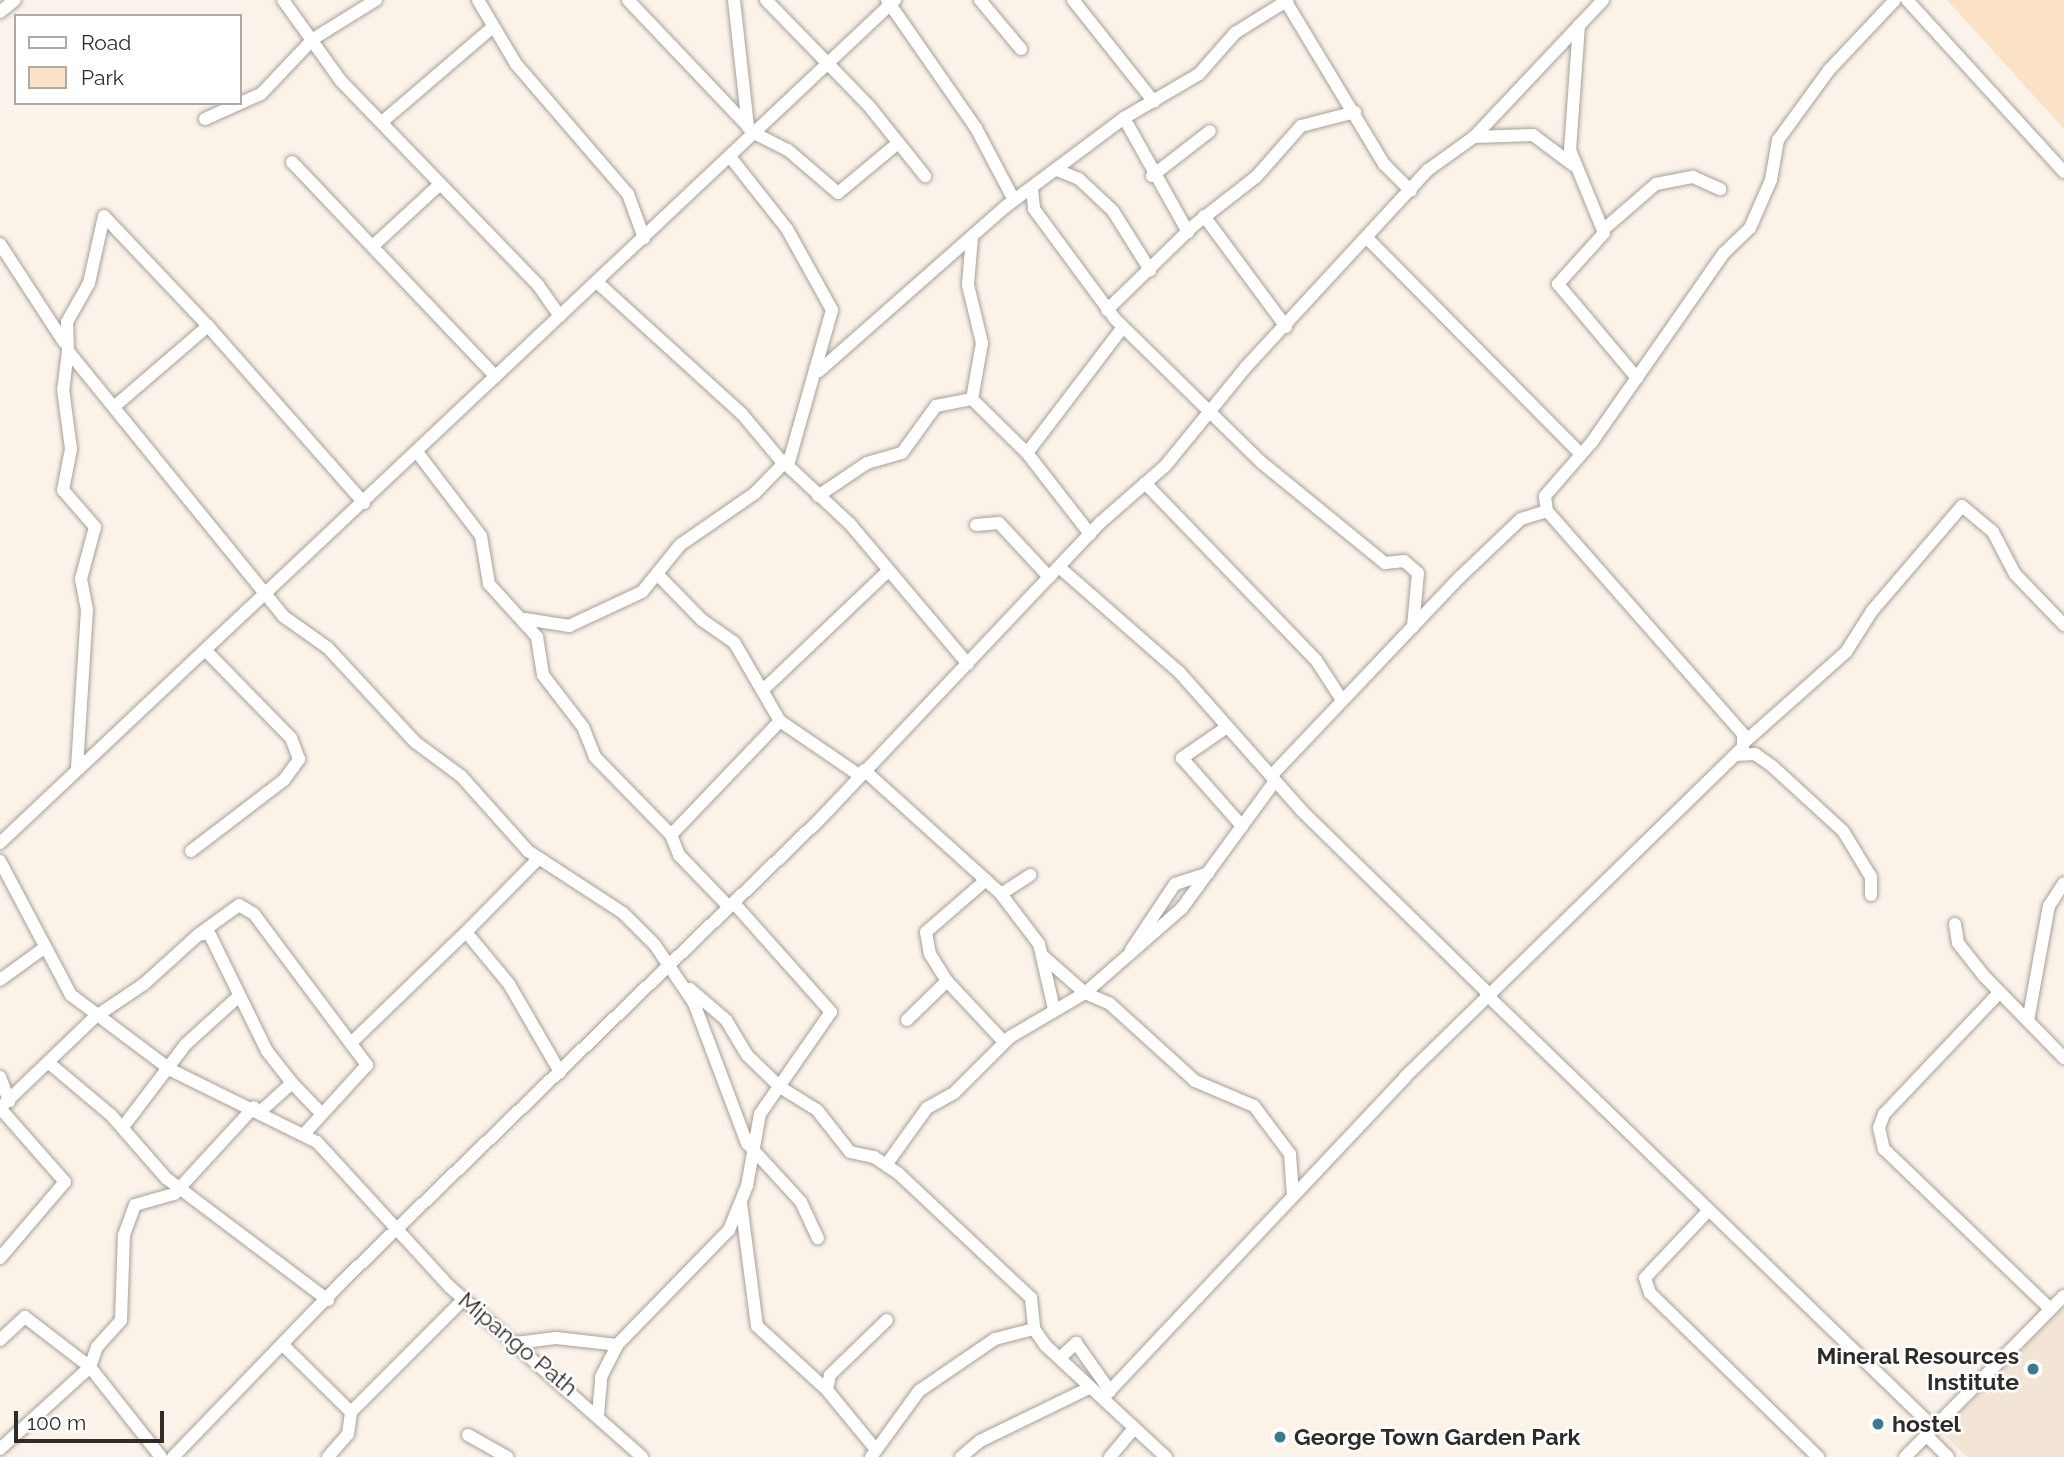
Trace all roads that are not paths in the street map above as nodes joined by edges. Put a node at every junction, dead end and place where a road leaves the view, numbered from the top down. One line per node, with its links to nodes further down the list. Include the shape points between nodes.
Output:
1 (15, 0): 15 (street)
2 (283, 0): 18 (street)
3 (376, 0): 18 (street)
4 (478, 0): 17 (street)
5 (628, 0): 28 (street)
6 (734, 0): 28 (street)
7 (766, 0): 20 (street)
8 (980, 0): 19 (street)
9 (1073, 0): 22 (street)
10 (1603, 0): 16 (street)
11 (1895, 0): 62 (street, via 1829,70 1778,140 1771,180 1750,228 1724,253)
12 (1907, 0): 36 (street)
13 (891, 1): 20 (street); 43 (street, via 976,128)
14 (1286, 1): 22 (street, via 1235,33 1199,74); 24 (street)
15 (0, 12)
16 (1579, 25): 30 (street); 34 (street, via 1569,99)
17 (492, 27): 27 (street); 47 (street, via 566,127 628,194)
18 (313, 38): 21 (street, via 261,94); 27 (street, via 341,81)
19 (1021, 49)
20 (827, 66): 28 (street); 31 (street)
21 (242, 102)
22 (1154, 102): 25 (street)
23 (236, 105): 26 (street)
24 (1355, 112): 42 (street, via 1384,164); 44 (street, via 1301,126 1256,177)
25 (1124, 118): 35 (street); 38 (street)
26 (205, 119)
27 (382, 122): 39 (street)
28 (751, 130): 31 (street, via 788,150 838,193); 32 (street)
29 (1210, 131): 38 (street)
30 (1474, 137): 34 (street, via 1532,135); 42 (street)
31 (898, 143): 37 (street)
32 (731, 158): 47 (street); 60 (street, via 787,229 829,301 832,322)
33 (292, 162): 51 (street)
34 (1573, 165): 45 (street)
35 (1057, 170): 40 (street); 52 (street, via 1079,179 1113,211)
36 (2064, 172)
37 (925, 176)
38 (1152, 176): 46 (street)
39 (439, 185): 51 (street); 55 (street)
40 (1032, 189): 43 (street); 54 (street, via 1034,209)
41 (1720, 189): 45 (street, via 1693,177 1656,184)
42 (1411, 191): 49 (street)
43 (1014, 200): 48 (street)
44 (1205, 216): 46 (street); 58 (street)
45 (1604, 229): 62 (street, via 1558,284)
46 (1188, 232): 52 (street)
47 (644, 237): 53 (street)
48 (972, 237): 60 (street); 63 (street, via 968,285 982,343)
49 (1368, 240): 58 (street); 68 (street)
50 (0, 244): 59 (street)
51 (374, 245): 61 (street)
52 (1150, 270): 54 (street)
53 (598, 283): 55 (street); 69 (street, via 742,414)
54 (1107, 310): 57 (street)
55 (560, 316): 61 (street)
56 (208, 326): 59 (street, via 175,284 104,216 89,283 70,313); 64 (street); 72 (street)
57 (1123, 327): 65 (street); 67 (street)
58 (1286, 327): 65 (street)
59 (66, 347): 64 (street); 91 (street, via 63,389 71,449 64,490 95,527 81,579 87,610)
60 (818, 372): 69 (street)
61 (496, 377): 66 (street)
62 (1637, 378): 68 (street)
63 (972, 399): 67 (street); 71 (street, via 936,406 902,453 867,463)
64 (115, 406): 79 (street, via 183,501)
65 (1208, 411): 70 (street); 82 (street, via 1261,462 1385,563 1404,561 1418,573)
66 (418, 452): 72 (street); 80 (street, via 481,536 491,588)
67 (1027, 453): 75 (street)
68 (1581, 454): 73 (street, via 1547,491)
69 (786, 462): 71 (street, via 796,480); 78 (street, via 755,493 697,530)
70 (1145, 483): 75 (street); 86 (street, via 1316,660)
71 (818, 496): 76 (street)
72 (364, 503): 79 (street)
73 (1547, 510): 82 (street, via 1521,519); 89 (street)
74 (975, 525): 77 (street, via 999,523)
75 (1090, 534): 77 (street)
76 (887, 570): 84 (street); 85 (street)
77 (1054, 572): 84 (street); 88 (street, via 1180,673)
78 (657, 574): 80 (street, via 642,592 569,626); 85 (street, via 702,620 733,642)
79 (267, 594): 83 (street); 98 (street, via 415,742 461,776)
80 (525, 619): 95 (street, via 541,644 551,691 583,727 595,757)
81 (2064, 625): 89 (street, via 2015,574 1993,532 1962,506 1872,611 1846,652)
82 (1413, 627): 86 (street)
83 (205, 650): 91 (street); 97 (street, via 290,738 299,759 284,780)
84 (968, 664): 92 (street)
85 (764, 689): 87 (street)
86 (1342, 700): 93 (street)
87 (780, 721): 92 (street); 95 (street)
88 (1227, 727): 93 (street); 94 (street, via 1182,758)
89 (1747, 740): 90 (street)
90 (1735, 755): 107 (street, via 1755,754 1843,831 1871,877); 120 (street)
91 (77, 769): 96 (street)
92 (861, 773): 103 (street); 108 (street)
93 (1273, 779): 94 (street); 120 (street)
94 (1242, 826): 100 (street)
95 (671, 835): 108 (street, via 679,855)
96 (0, 843)
97 (191, 851)
98 (538, 859): 110 (street); 115 (street, via 622,913)
99 (0, 861): 112 (street, Mipango Path)
100 (1208, 873): 102 (street); 105 (street)
101 (1030, 875): 106 (street)
102 (1184, 876): 105 (street); 113 (street, via 1148,917)
103 (986, 880): 106 (street); 117 (street, via 926,932 930,954)
104 (2064, 883): 126 (street, via 2049,906)
105 (1199, 889): 113 (street)
106 (1001, 894): 114 (street)
107 (1871, 895)
108 (731, 905): 115 (street); 135 (street, via 831,1012)
109 (1955, 924): 121 (street, via 1958,943)
110 (466, 932): 127 (street); 132 (street, via 509,984)
111 (198, 935): 122 (street, via 209,933); 124 (street, via 144,984); 127 (street, via 239,905 254,914)
112 (44, 948): 116 (street); 124 (street, Mipango Path, via 65,989)
113 (1130, 953): 119 (street)
114 (1044, 957): 119 (street); 123 (street)
115 (673, 968): 118 (street); 132 (street)
116 (0, 980)
117 (947, 981): 125 (street); 128 (street)
118 (684, 984): 135 (street, via 726,1020 747,1055); 141 (street)
119 (1085, 993): 123 (street); 144 (street, via 1109,1003 1195,1081 1254,1106 1290,1154)
120 (1487, 993): 144 (street); 146 (street)
121 (1998, 993): 126 (street); 153 (street, via 1884,1114 1879,1128 1889,1155)
122 (238, 997): 131 (street, via 186,1044); 134 (street)
123 (1054, 1009): 128 (street)
124 (96, 1017): 130 (street); 131 (street, Mipango Path)
125 (907, 1020)
126 (2028, 1021): 129 (street)
127 (352, 1042): 138 (street, via 367,1066)
128 (1004, 1042): 142 (street, via 954,1093 927,1108)
129 (2064, 1058)
130 (49, 1063): 136 (street); 139 (street)
131 (171, 1070): 137 (street, Mipango Path); 139 (street)
132 (560, 1072): 147 (street)
133 (0, 1077): 136 (street)
134 (292, 1083): 137 (street); 138 (street)
135 (780, 1087): 141 (street, via 760,1114); 142 (street, via 817,1110 850,1152)
136 (3, 1106): 149 (street, via 65,1182)
137 (257, 1109): 140 (street, Mipango Path); 143 (street)
138 (321, 1113): 140 (street)
139 (122, 1126): 143 (street, via 155,1169)
140 (305, 1133): 147 (street, Mipango Path)
141 (750, 1147): 145 (street); 148 (street, via 801,1202)
142 (886, 1165): 155 (street, via 1031,1298)
143 (180, 1188): 152 (street); 161 (street, via 135,1205 121,1251 121,1320 97,1347)
144 (1293, 1197): 164 (street)
145 (740, 1202): 159 (street, via 729,1230); 163 (street, via 757,1326)
146 (1709, 1210): 168 (street); 180 (street, via 1645,1278 1650,1293)
147 (398, 1227): 151 (street, Mipango Path); 152 (street)
148 (818, 1238)
149 (2, 1252)
150 (2064, 1296): 153 (street)
151 (464, 1299): 157 (street, Mipango Path); 165 (street)
152 (328, 1300): 158 (street)
153 (2050, 1310): 168 (street)
154 (887, 1320): 163 (street, via 830,1376)
155 (1034, 1329): 160 (street); 171 (street, via 995,1339 919,1391)
156 (0, 1340): 161 (street, via 24,1317)
157 (516, 1343): 159 (street, via 556,1338); 166 (street, Mipango Path)
158 (283, 1345): 165 (street); 173 (street)
159 (617, 1345): 166 (street, via 601,1377)
160 (1061, 1357): 162 (street); 164 (street, via 1076,1343)
161 (90, 1367): 170 (street); 172 (street)
162 (1089, 1388): 164 (street); 177 (street, via 980,1441)
163 (827, 1390): 171 (street)
164 (1107, 1394): 167 (street)
165 (351, 1412): 174 (street, via 348,1434)
166 (598, 1415): 176 (street, Mipango Path)
167 (1134, 1429): 178 (street); 179 (street)
168 (1930, 1432): 181 (street); 182 (street)
169 (468, 1434): 175 (street)
170 (0, 1449)
171 (872, 1452)
172 (161, 1457)
173 (173, 1457)
174 (328, 1457)
175 (507, 1457)
176 (642, 1457)
177 (961, 1457)
178 (1110, 1457)
179 (1166, 1457)
180 (1818, 1457)
181 (1905, 1457)
182 (1948, 1457)

